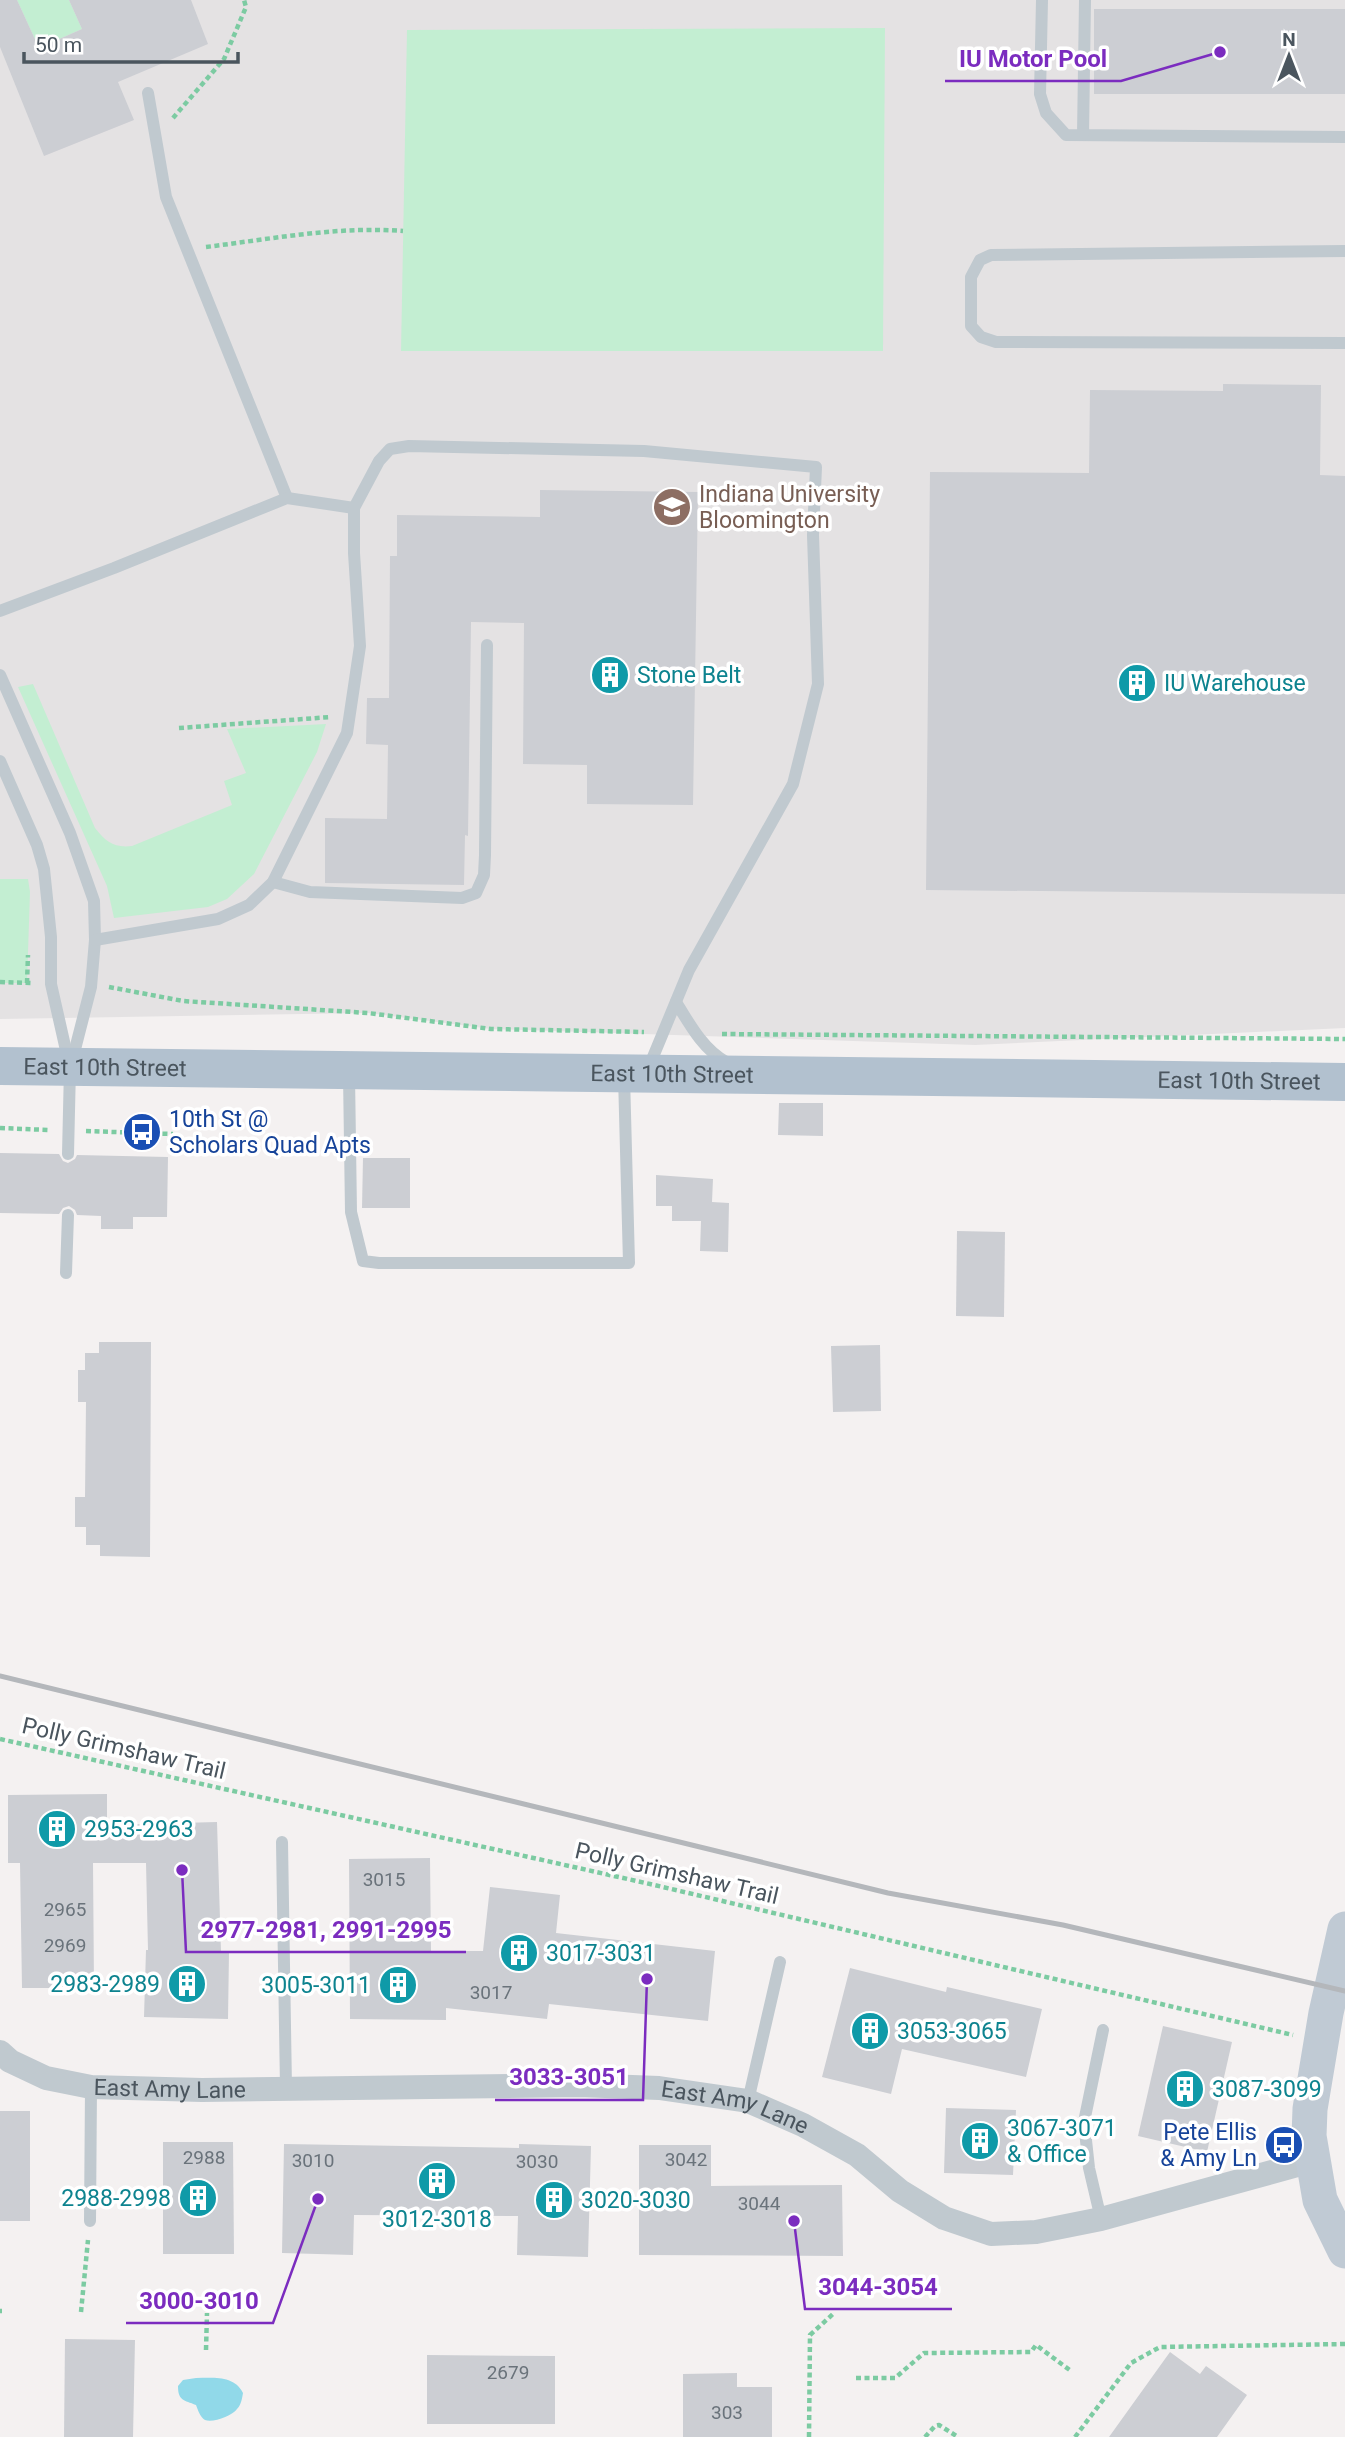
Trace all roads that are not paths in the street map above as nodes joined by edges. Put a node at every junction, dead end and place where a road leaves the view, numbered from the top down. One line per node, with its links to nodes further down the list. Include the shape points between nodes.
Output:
1 (1042, 0): 4 (lane, via 1040,94 1046,113 1066,135)
2 (1085, 0): 4 (lane)
3 (148, 93): 8 (lane, via 166,197)
4 (1083, 135): 5 (lane)
5 (1345, 137)
6 (1345, 251): 7 (lane, via 991,255 980,260 971,277 971,326 981,337 996,342)
7 (1345, 343)
8 (287, 498): 9 (lane); 10 (lane)
9 (354, 508): 14 (lane, via 360,646 347,733); 16 (lane, via 379,461 390,449 409,446 644,451 816,467 813,535 818,684 793,784 689,970)
10 (0, 611)
11 (487, 645): 14 (lane, via 485,855 477,893 462,898 310,892)
12 (0, 675): 15 (lane, via 84,870 94,901)
13 (0, 761): 18 (lane, via 44,869 51,985)
14 (273, 882): 15 (lane, via 249,905 218,919)
15 (95, 940): 18 (lane, via 91,987)
16 (676, 1002): 20 (lane); 21 (lane, via 712,1054)
17 (0, 1066): 18 (main road, East 10th Street)
18 (70, 1068): 19 (main road, East 10th Street); 23 (lane)
19 (349, 1071): 20 (main road, East 10th Street); 20 (lane, via 351,1212 363,1261 379,1264 629,1263)
20 (635, 1074): 21 (main road, East 10th Street)
21 (750, 1076): 22 (main road, East 10th Street)
22 (1345, 1082)
23 (68, 1154)
24 (68, 1215): 25 (lane)
25 (66, 1273)
26 (282, 1842): 32 (lane)
27 (1345, 1929): 34 (street, via 1310,2109)
28 (780, 1962): 33 (lane)
29 (1103, 2030): 35 (lane, via 1084,2122)
30 (0, 2052): 31 (street, East Amy Lane, via 46,2078)
31 (90, 2087): 32 (street, East Amy Lane); 36 (lane)
32 (286, 2088): 33 (street, East Amy Lane, via 579,2085 659,2088)
33 (748, 2101): 35 (street, East Amy Lane, via 856,2155 944,2218 991,2234 1036,2232)
34 (1311, 2161): 35 (street, East Amy Lane); 37 (street, via 1320,2200)
35 (1101, 2219)
36 (90, 2221)
37 (1345, 2251)

